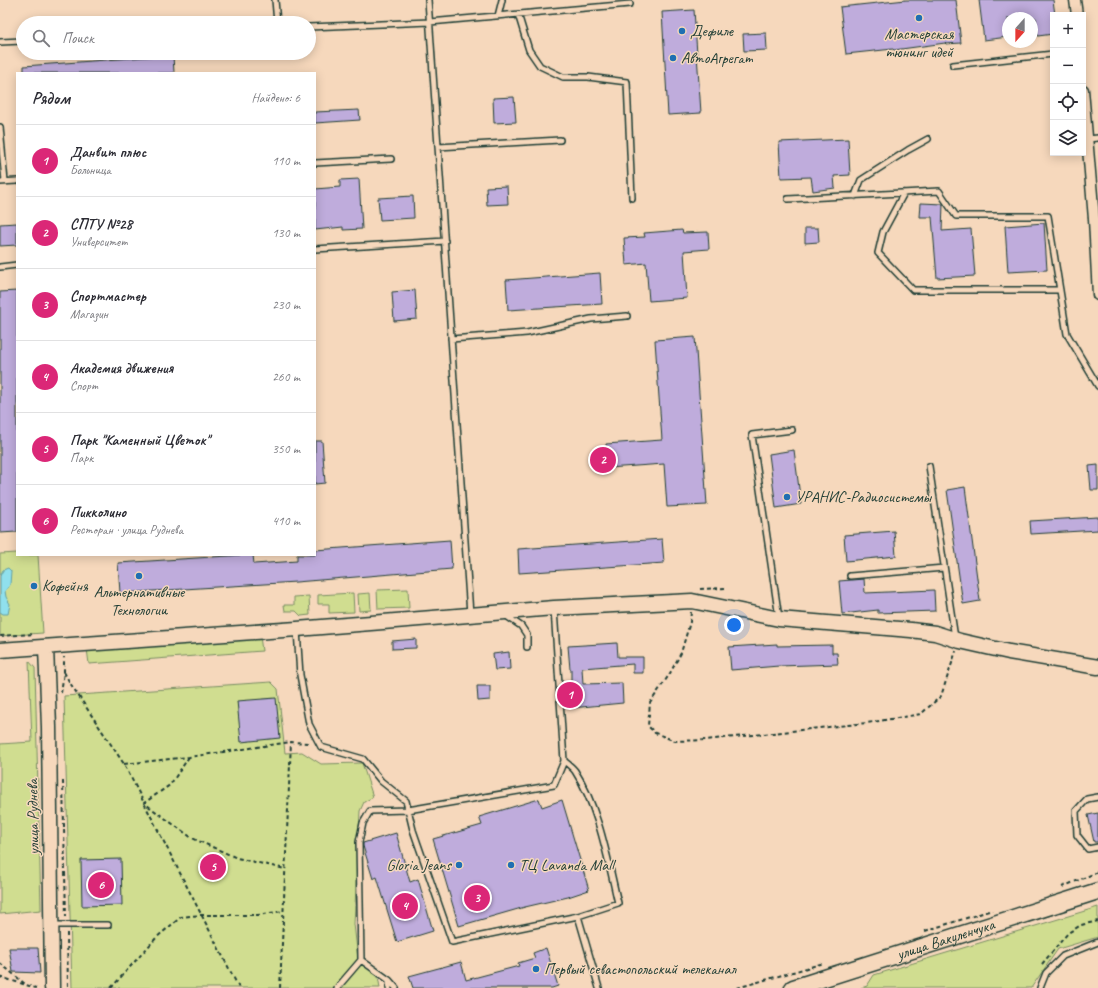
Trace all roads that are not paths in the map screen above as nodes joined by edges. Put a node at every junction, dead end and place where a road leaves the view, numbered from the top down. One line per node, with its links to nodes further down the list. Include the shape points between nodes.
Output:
1 (275, 0): 8 (lane)
2 (428, 0): 10 (lane)
3 (502, 0): 9 (lane)
4 (1075, 0): 6 (street)
5 (630, 4): 7 (lane)
6 (1077, 12)
7 (518, 14): 9 (lane); 29 (lane, via 529,50 540,66 563,77 626,82)
8 (276, 16)
9 (498, 16): 10 (lane)
10 (430, 22): 11 (lane); 22 (lane)
11 (316, 27)
12 (16, 41): 13 (lane)
13 (0, 42)
14 (1050, 54): 15 (lane)
15 (953, 64)
16 (1086, 120): 18 (street)
17 (0, 127): 26 (lane)
18 (1087, 138): 19 (lane); 36 (street)
19 (1098, 138)
20 (928, 139): 28 (lane, via 861,180)
21 (560, 140): 22 (lane)
22 (438, 147): 31 (lane)
23 (391, 159): 24 (lane)
24 (316, 162)
25 (16, 180): 26 (lane)
26 (2, 182)
27 (904, 193): 28 (lane); 35 (lane, via 939,191 956,216 1048,216); 35 (lane, via 883,232 878,254 913,290)
28 (855, 196): 30 (lane)
29 (632, 198)
30 (788, 199)
31 (444, 241): 32 (lane); 38 (lane)
32 (316, 249)
33 (16, 265): 34 (lane)
34 (0, 267)
35 (1060, 290): 39 (lane, via 1067,334)
36 (1098, 295)
37 (627, 316): 38 (lane, via 591,319 527,334)
38 (451, 339): 46 (lane)
39 (1098, 386)
40 (792, 430): 47 (lane, via 752,435)
41 (929, 466): 42 (lane)
42 (944, 568): 43 (lane); 49 (lane)
43 (850, 576)
44 (554, 608): 45 (street); 47 (street, via 692,601); 54 (lane)
45 (500, 612): 46 (street); 51 (lane, via 521,626 527,635)
46 (470, 614): 48 (street)
47 (779, 619): 49 (street, via 910,630 935,633)
48 (297, 629): 50 (street); 56 (lane, via 300,675 310,724 322,747 363,758 381,781 406,801)
49 (958, 640): 53 (street, via 1009,652)
50 (46, 646): 52 (street); 60 (street, улица Руднева)
51 (527, 647)
52 (0, 650)
53 (1098, 667)
54 (564, 761): 56 (lane, via 554,785); 59 (lane, via 574,770 590,800 618,903)
55 (1098, 797): 57 (lane, via 1087,799 1076,812 1077,835 1088,849)
56 (408, 810): 59 (lane, via 452,942); 63 (lane, via 370,811 363,823 359,842)
57 (1098, 847)
58 (1098, 891): 70 (main road, улица Вакуленчука)
59 (578, 916): 69 (lane)
60 (51, 925): 61 (lane); 65 (street, улица Руднева)
61 (108, 925)
62 (1098, 942): 71 (lane, via 1063,956 1046,973)
63 (361, 960): 64 (lane); 66 (lane)
64 (389, 980): 67 (lane); 68 (lane)
65 (52, 988)
66 (337, 988)
67 (389, 988)
68 (396, 988)
69 (599, 988)
70 (794, 988)
71 (1040, 988)

